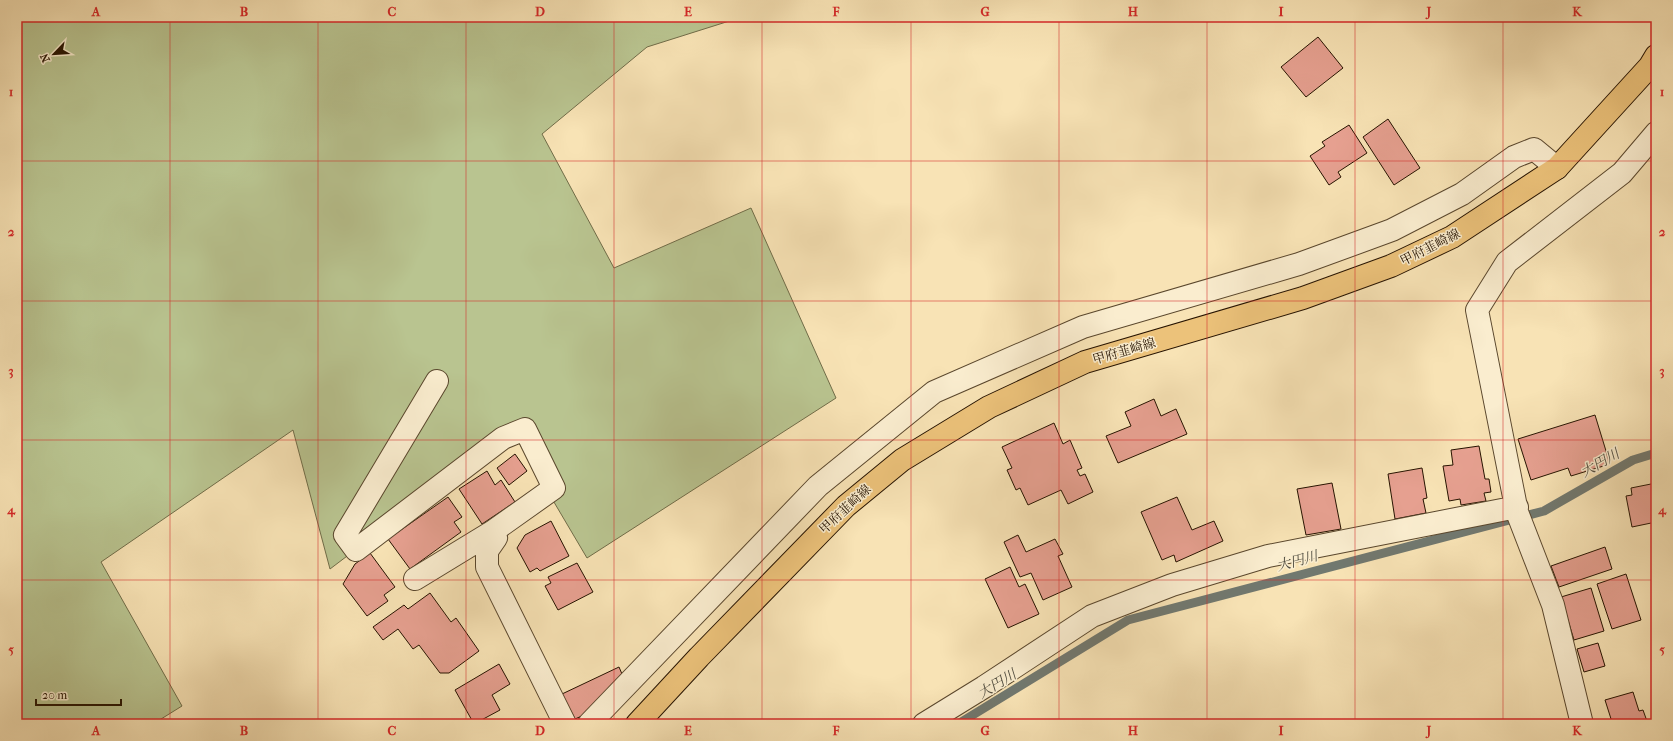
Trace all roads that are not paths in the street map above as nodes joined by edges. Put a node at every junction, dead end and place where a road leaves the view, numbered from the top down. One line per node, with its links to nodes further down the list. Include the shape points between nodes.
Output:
1 (1656, 56): 3 (main road, 甲府韮崎線, via 1650,66)
2 (1656, 133): 5 (street, via 1622,173 1507,262 1477,310)
3 (1557, 168): 9 (street, via 1534,149 1514,157 1462,194 1392,230 1299,264 1083,328 934,392 818,486); 10 (main road, 甲府韮崎線, via 1452,237 1391,266 1303,298 1085,362 989,407 922,447 846,506)
4 (437, 381): 6 (street, via 345,535 356,550 503,438 524,430 554,488)
5 (1519, 515): 11 (street, via 1268,556 1172,585 1092,616); 12 (street, via 1553,605)
6 (492, 532): 7 (street); 8 (street, via 496,538 486,551 487,568)
7 (416, 579)
8 (565, 724)
9 (589, 724)
10 (637, 724)
11 (924, 724)
12 (1582, 724)

